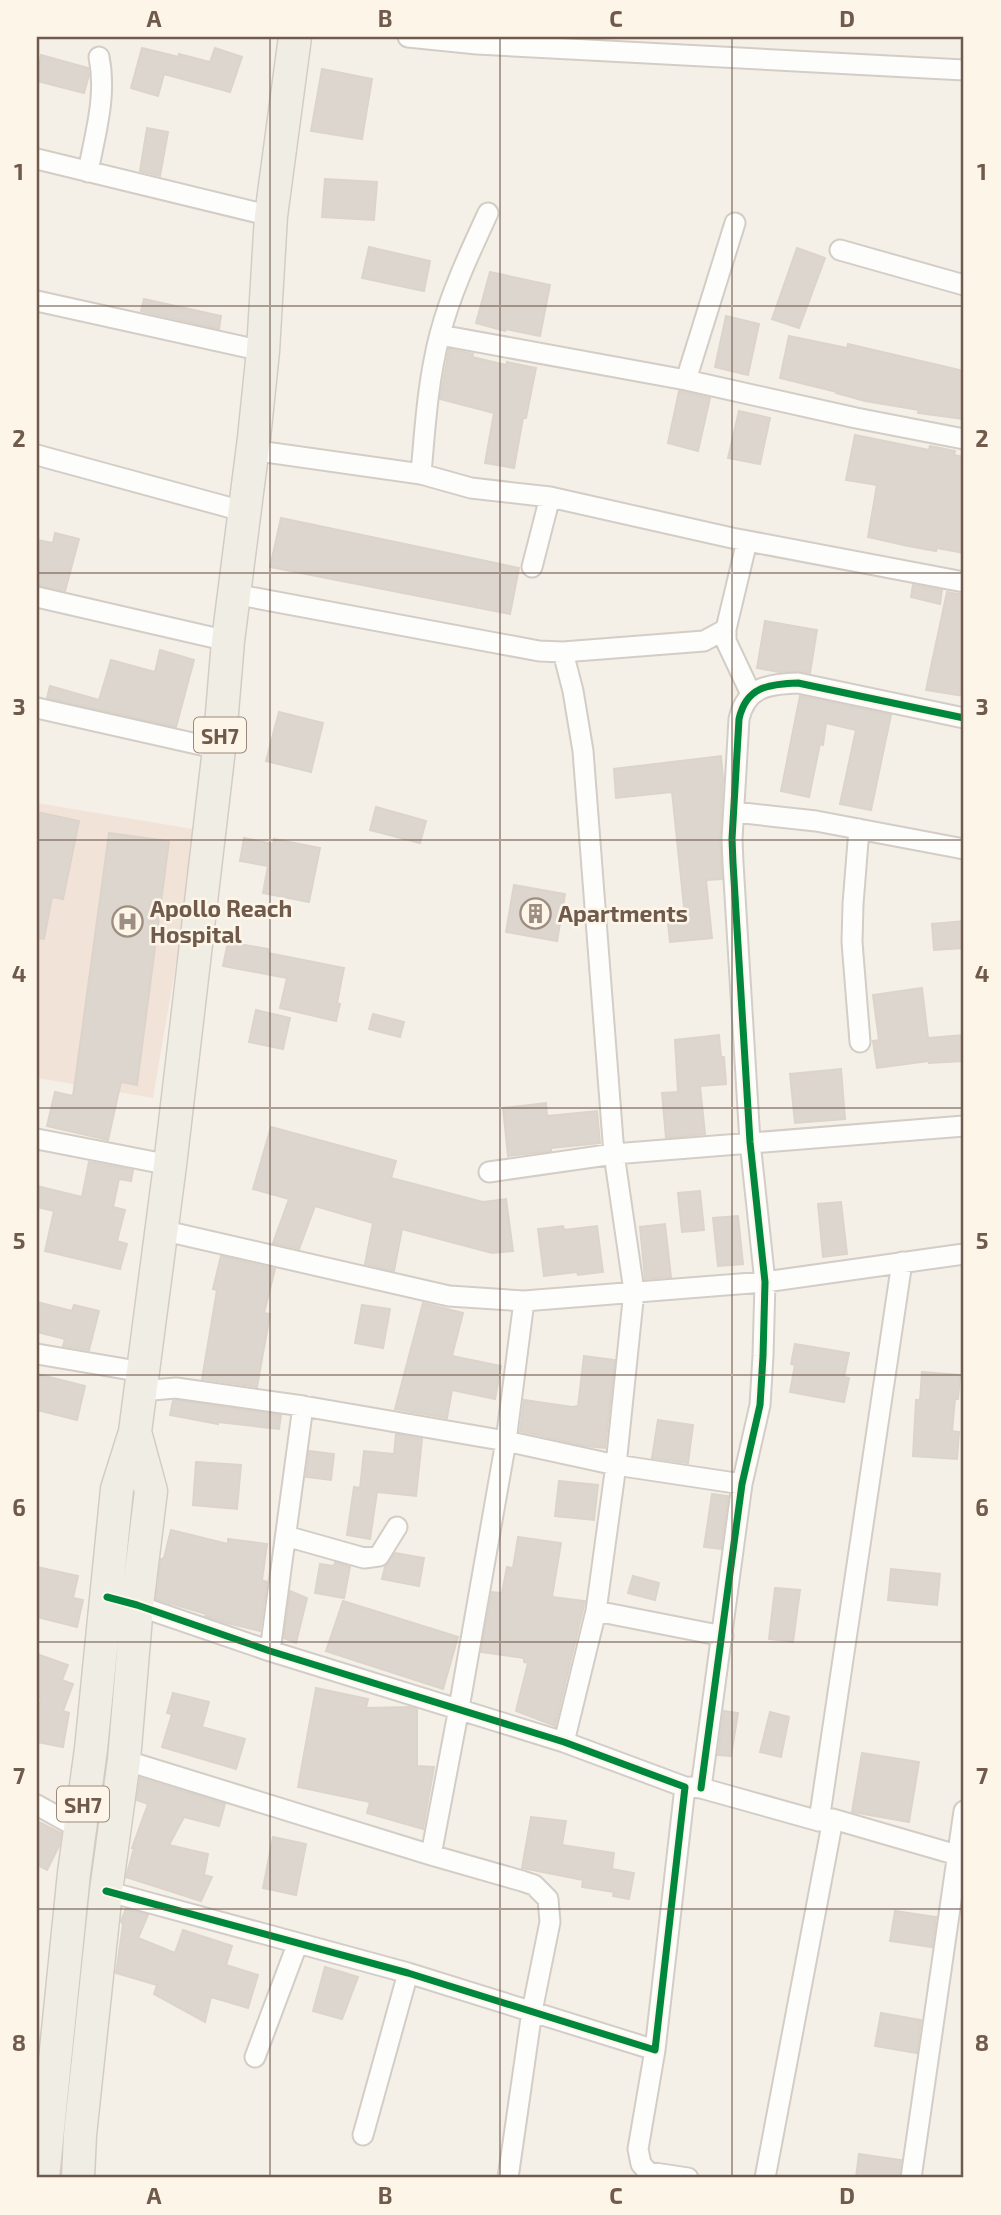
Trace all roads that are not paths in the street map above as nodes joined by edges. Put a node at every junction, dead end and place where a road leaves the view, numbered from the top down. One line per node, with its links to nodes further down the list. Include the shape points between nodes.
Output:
1 (295, 37): 8 (main road, SH7)
2 (408, 37): 4 (street)
3 (99, 57): 6 (street, via 102,102)
4 (964, 70)
5 (37, 159): 6 (street)
6 (88, 172): 8 (street)
7 (488, 213): 13 (street)
8 (271, 216): 14 (main road, SH7)
9 (735, 223): 15 (street)
10 (840, 250): 11 (street)
11 (964, 285)
12 (37, 301): 14 (street)
13 (440, 335): 15 (street); 19 (street)
14 (262, 351): 17 (main road, SH7)
15 (686, 380): 16 (street)
16 (964, 439)
17 (252, 450): 19 (street); 21 (main road, SH7)
18 (37, 455): 21 (street)
19 (421, 474): 20 (street, via 471,488)
20 (550, 497): 22 (street); 23 (street)
21 (246, 512): 25 (main road, SH7)
22 (747, 541): 24 (street); 27 (street)
23 (532, 567)
24 (964, 582)
25 (234, 594): 28 (main road, SH7); 29 (street)
26 (37, 597): 28 (street)
27 (726, 629): 29 (street, via 704,641); 30 (street, via 726,641)
28 (228, 641): 33 (main road, SH7)
29 (563, 652): 41 (street, via 583,751)
30 (751, 694): 32 (street, via 798,683); 34 (street, via 739,719)
31 (37, 708): 33 (street)
32 (964, 718)
33 (219, 749): 42 (main road, SH7)
34 (734, 812): 35 (street); 40 (street)
35 (859, 829): 36 (street); 37 (street, via 852,942)
36 (964, 849)
37 (860, 1042)
38 (964, 1126): 40 (street)
39 (37, 1139): 42 (street)
40 (750, 1142): 41 (street); 47 (street)
41 (614, 1154): 43 (street); 48 (street)
42 (170, 1165): 44 (main road, SH7)
43 (489, 1172)
44 (161, 1230): 49 (street, via 449,1296); 51 (main road, SH7)
45 (964, 1254): 46 (street)
46 (902, 1262): 47 (street); 70 (street)
47 (765, 1282): 48 (street); 56 (street, via 760,1405)
48 (634, 1292): 49 (street); 55 (street)
49 (524, 1301): 54 (street)
50 (37, 1354): 51 (street)
51 (142, 1382): 52 (street); 53 (main road, SH7)
52 (303, 1406): 54 (street); 58 (street)
53 (135, 1432): 59 (main road, SH7, via 117,1489); 60 (main road, SH7, via 151,1490)
54 (506, 1441): 55 (street); 64 (street)
55 (617, 1465): 56 (street); 61 (street)
56 (742, 1484): 62 (street)
57 (397, 1527): 58 (street, via 379,1556 364,1558)
58 (286, 1536): 63 (street)
59 (107, 1597): 60 (street); 71 (main road, SH7)
60 (137, 1605): 63 (street); 66 (main road, SH7)
61 (596, 1611): 62 (street); 65 (street)
62 (723, 1636): 67 (street)
63 (270, 1651): 64 (street)
64 (459, 1709): 65 (street); 72 (street)
65 (564, 1742): 67 (street)
66 (124, 1760): 72 (street); 74 (main road, SH7)
67 (693, 1787): 70 (street); 78 (street)
68 (37, 1805): 71 (street)
69 (964, 1811): 73 (street)
70 (826, 1820): 73 (street); 86 (street)
71 (80, 1829): 80 (main road, SH7)
72 (431, 1855): 77 (street, via 534,1885 548,1899 550,1922)
73 (960, 1856): 87 (street)
74 (106, 1891): 75 (street); 83 (main road, SH7)
75 (298, 1945): 76 (street); 79 (street)
76 (408, 1973): 77 (street); 81 (street)
77 (532, 2011): 78 (street); 84 (street)
78 (655, 2050): 85 (street, via 638,2148 641,2164 648,2172)
79 (255, 2057)
80 (45, 2062): 82 (main road, SH7)
81 (363, 2135)
82 (43, 2178)
83 (78, 2178)
84 (508, 2178)
85 (688, 2178)
86 (765, 2178)
87 (911, 2178)

